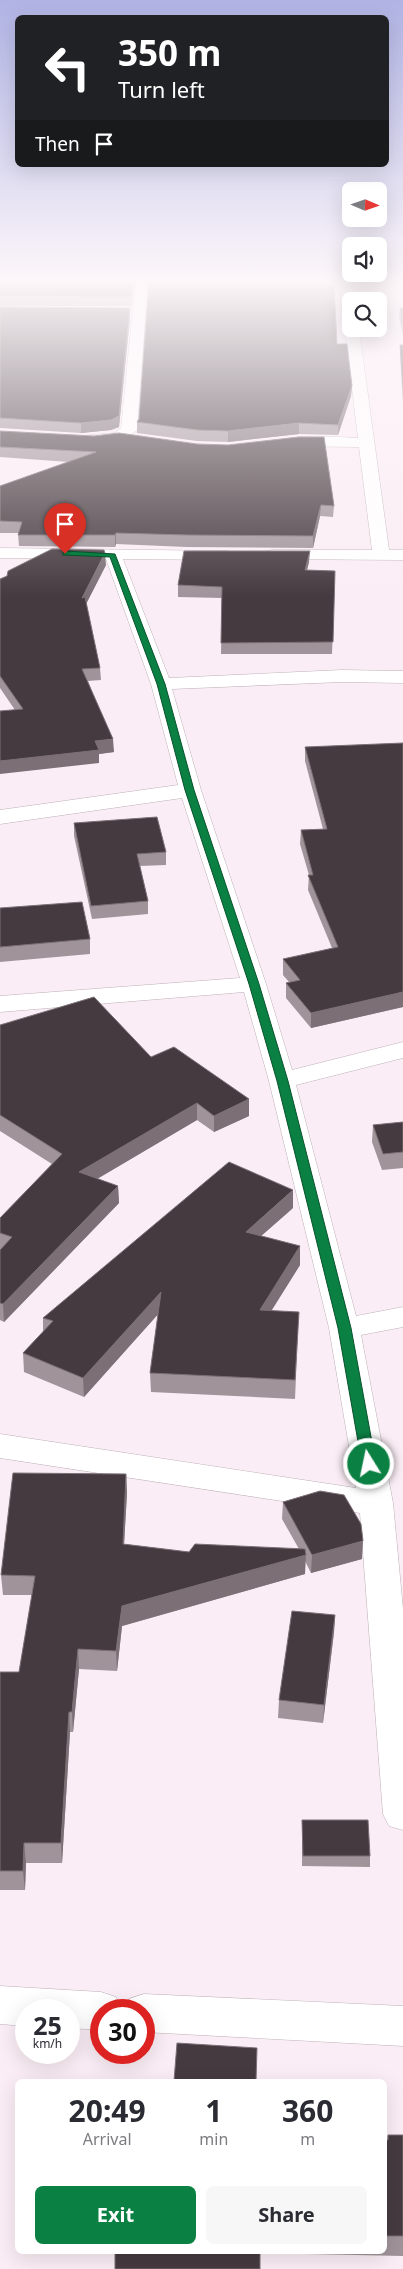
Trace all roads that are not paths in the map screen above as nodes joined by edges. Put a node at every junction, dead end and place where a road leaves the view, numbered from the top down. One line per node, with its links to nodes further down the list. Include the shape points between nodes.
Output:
1 (131, 385): 3 (street, via 129,430)
2 (359, 385): 6 (street)
3 (118, 437): 4 (street); 5 (street)
4 (75, 439)
5 (136, 440)
6 (367, 443): 7 (street, via 314,441); 10 (street)
7 (273, 445)
8 (0, 553): 9 (street)
9 (50, 553): 11 (street); 13 (street)
10 (381, 554): 11 (street); 12 (street)
11 (113, 555): 15 (street)
12 (403, 555)
13 (19, 571)
14 (403, 677): 15 (street, via 333,676)
15 (161, 684): 16 (street)
16 (190, 790): 17 (street); 18 (street)
17 (0, 817)
18 (254, 984): 19 (street); 21 (street)
19 (0, 1004)
20 (403, 1050): 21 (street)
21 (282, 1081): 23 (street)
22 (403, 1317): 23 (street)
23 (344, 1328): 25 (street)
24 (0, 1446): 25 (street)
25 (376, 1503): 26 (street)
26 (403, 1814)
27 (0, 2006): 28 (street)
28 (90, 2010)
29 (155, 2014): 30 (street)
30 (403, 2026)

